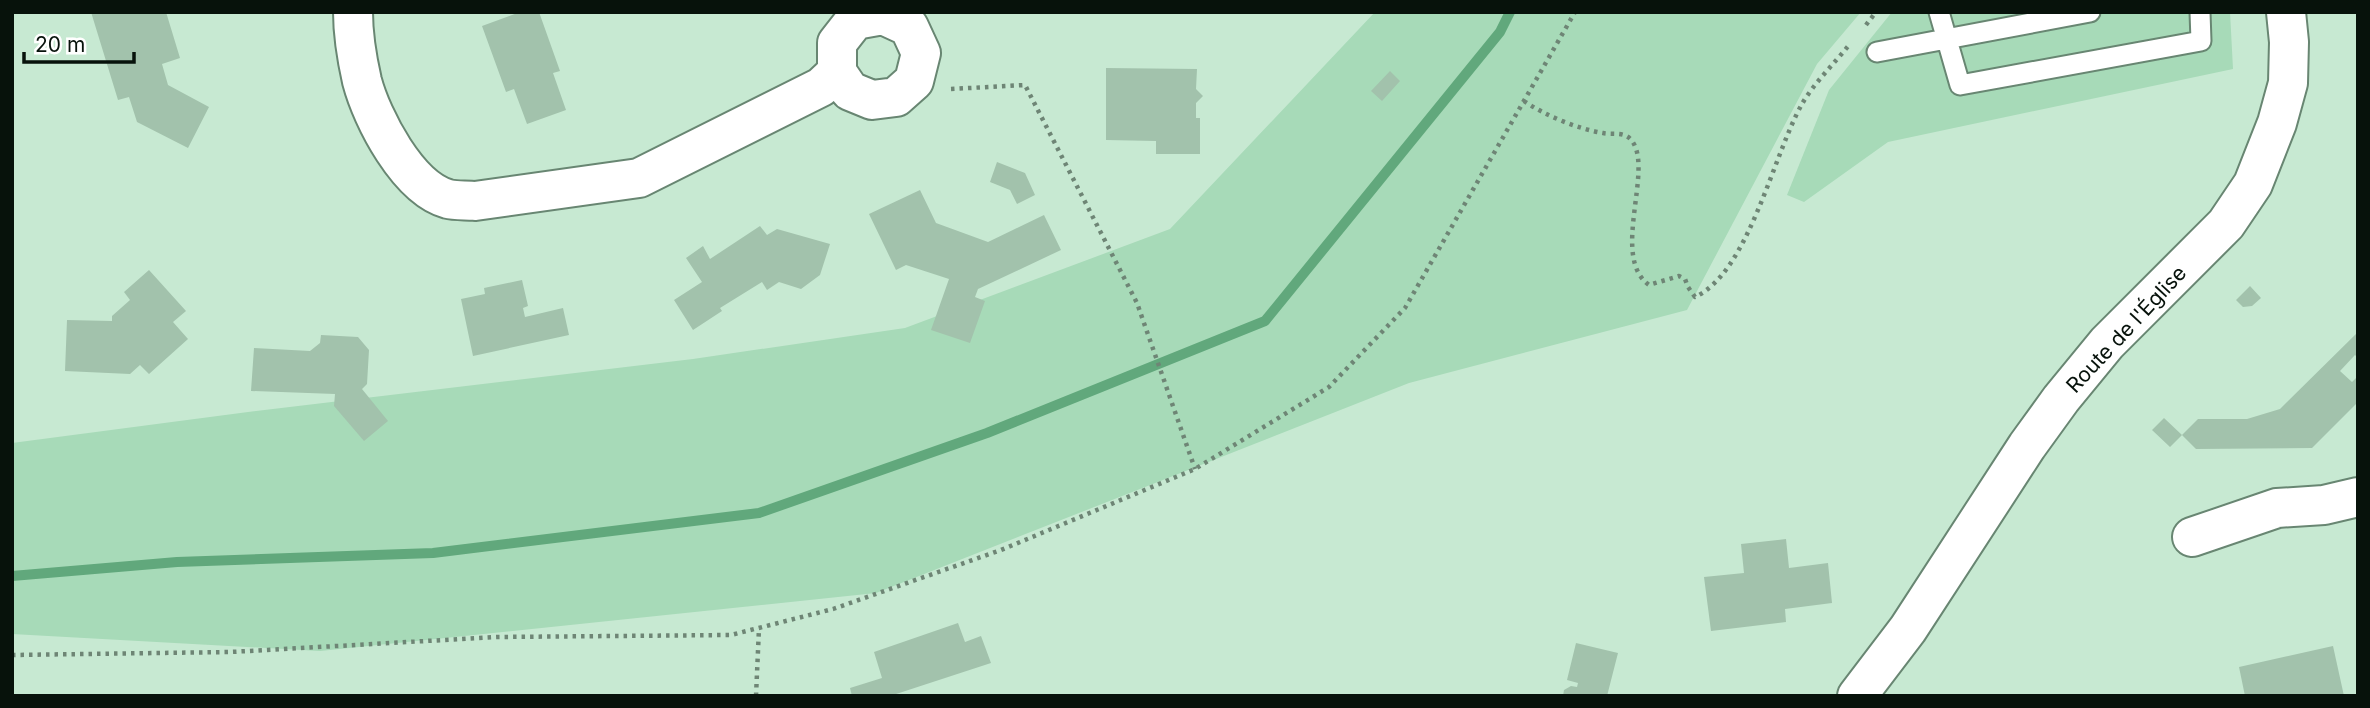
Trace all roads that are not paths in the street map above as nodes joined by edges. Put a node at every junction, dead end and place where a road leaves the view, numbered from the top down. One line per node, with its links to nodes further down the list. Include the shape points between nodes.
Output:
1 (353, 12): 8 (street, via 363,84 379,124 423,186 448,199 475,201 639,178 821,87)
2 (1939, 12): 6 (lane)
3 (2090, 12): 6 (lane)
4 (2200, 12): 6 (lane, via 2202,41 1960,85)
5 (2286, 12): 11 (street, Route de l'Église, via 2288,83 2253,184 2226,224 2107,343 2061,399 1908,629)
6 (1947, 39): 7 (lane)
7 (1877, 52)
8 (836, 72): 8 (street, via 836,43 855,20 883,15 909,27 921,53 914,81 896,97 872,100 850,91)
9 (2358, 497): 10 (street, via 2277,508)
10 (2192, 537)
11 (1857, 696)

